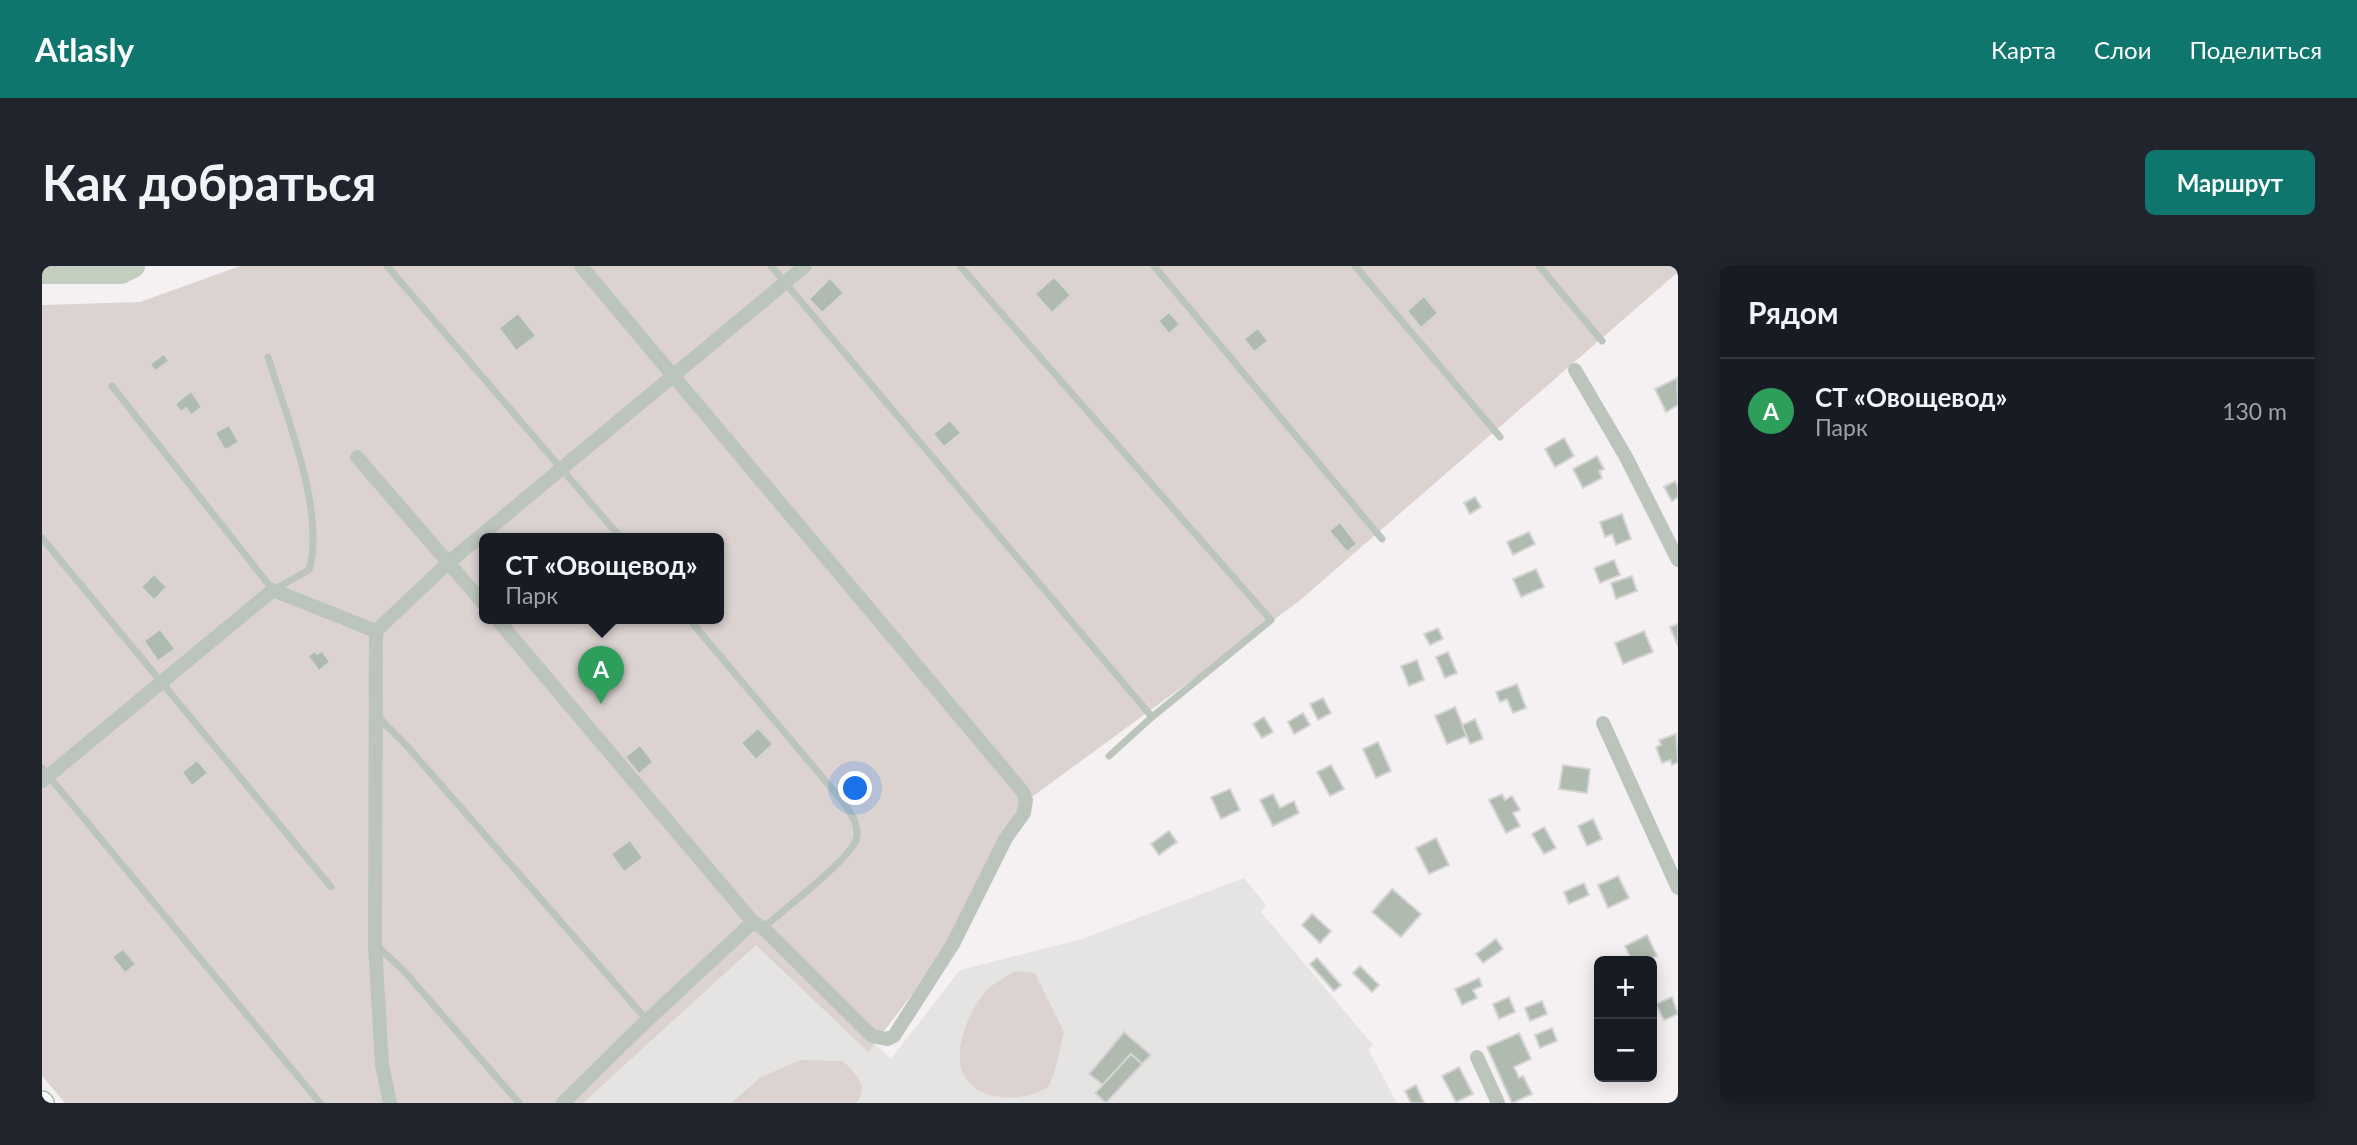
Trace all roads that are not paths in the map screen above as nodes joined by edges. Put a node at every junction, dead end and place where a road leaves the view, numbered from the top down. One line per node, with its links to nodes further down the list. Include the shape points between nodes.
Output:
1 (387, 266): 17 (lane)
2 (581, 266): 13 (street)
3 (771, 266): 9 (lane)
4 (805, 266): 9 (street)
5 (960, 266): 32 (lane, via 1271,620)
6 (1154, 266): 22 (lane)
7 (1355, 266): 15 (lane)
8 (1539, 266): 10 (lane)
9 (785, 283): 13 (street); 32 (lane)
10 (1602, 341)
11 (268, 357): 25 (lane, via 308,489 314,530 309,570)
12 (1575, 370): 23 (street)
13 (674, 377): 17 (street); 38 (street, via 1026,800 1024,813 1006,838 953,944 894,1036 872,1036)
14 (112, 386): 25 (lane)
15 (1500, 437)
16 (357, 457): 24 (street)
17 (561, 467): 18 (street); 19 (lane)
18 (483, 533)
19 (617, 533)
20 (479, 537): 24 (street)
21 (42, 538): 30 (lane)
22 (1382, 539)
23 (1677, 558)
24 (448, 563): 26 (street); 29 (street)
25 (273, 590): 29 (street); 30 (street)
26 (479, 598)
27 (501, 624): 38 (street)
28 (693, 624): 38 (lane, via 855,820 856,839 842,859)
29 (376, 631): 31 (street)
30 (162, 684): 35 (street); 36 (lane)
31 (376, 715): 39 (street); 40 (lane)
32 (1152, 717): 34 (lane)
33 (1603, 723): 37 (street)
34 (1109, 755)
35 (44, 775): 42 (lane)
36 (331, 887)
37 (1678, 888)
38 (758, 925): 40 (street)
39 (375, 945): 43 (street, via 382,1065); 44 (lane, via 404,971)
40 (647, 1020): 45 (street)
41 (1477, 1057): 46 (street)
42 (320, 1103)
43 (390, 1103)
44 (519, 1103)
45 (564, 1103)
46 (1498, 1103)

